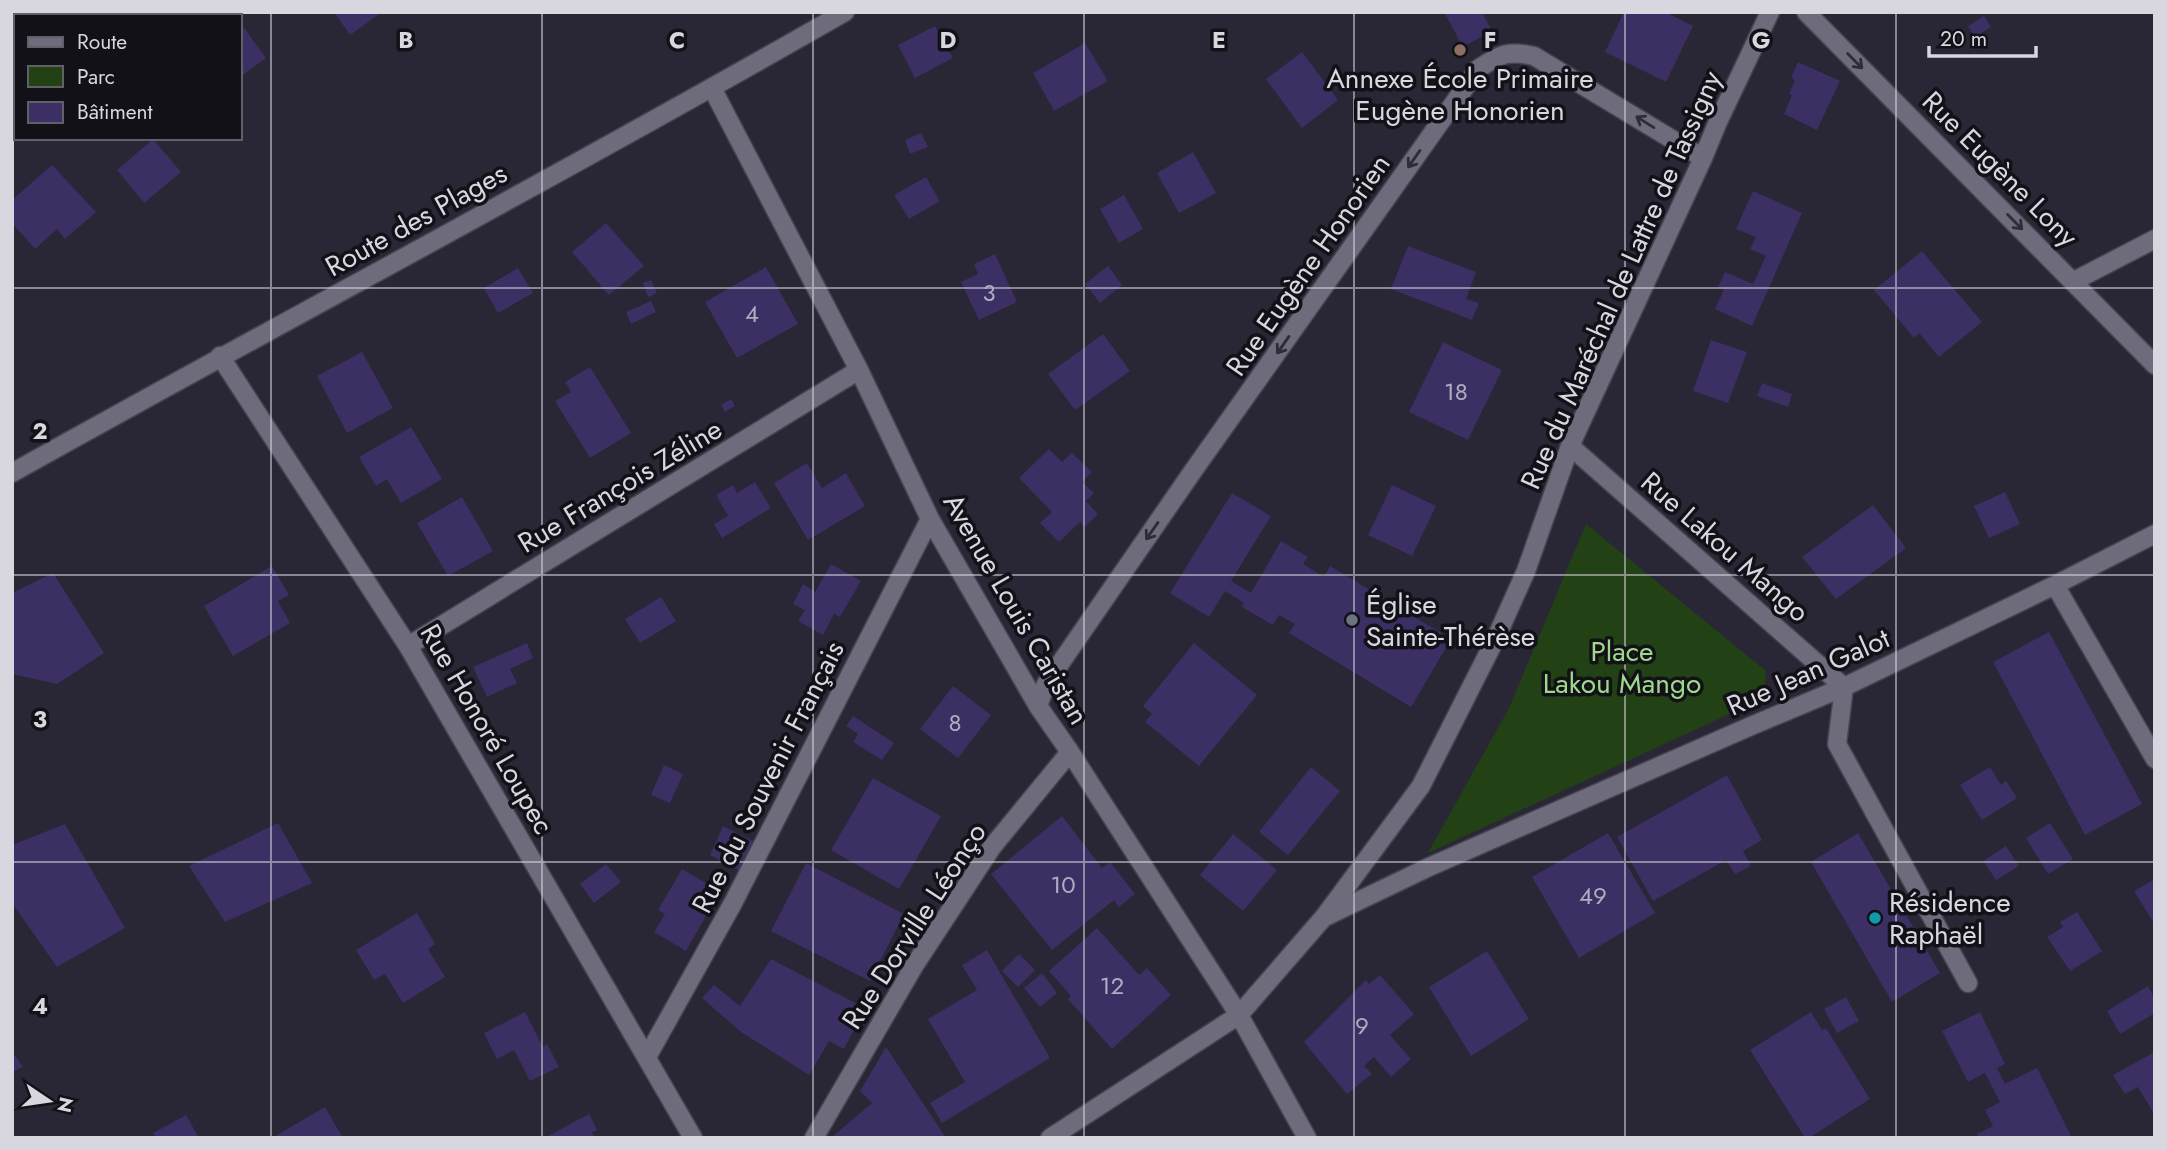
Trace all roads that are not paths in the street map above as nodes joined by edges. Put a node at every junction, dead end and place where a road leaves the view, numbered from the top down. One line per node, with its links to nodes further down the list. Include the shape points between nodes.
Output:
1 (845, 12): 4 (street, Route des Plages)
2 (1770, 12): 5 (street, Rue du Maréchal de Lattre de Tassigny)
3 (1807, 12): 7 (street, Rue Eugène Lony, one-way to 7)
4 (712, 88): 8 (street, Route des Plages); 10 (street, Avenue Louis Caristan)
5 (1703, 158): 11 (street, Rue du Maréchal de Lattre de Tassigny); 18 (street, Rue Eugène Honorien, one-way to 18, via 1534,57 1517,52 1499,55 1478,69 1046,684)
6 (2155, 239): 7 (street)
7 (2074, 281): 9 (street, Rue Eugène Lony)
8 (220, 356): 12 (street, Route des Plages); 16 (street, Rue Honoré Loupec)
9 (2155, 365)
10 (859, 370): 13 (street, Avenue Louis Caristan); 16 (street, Rue François Zéline)
11 (1570, 446): 17 (street, Rue Lakou Mango); 21 (street, Rue du Maréchal de Lattre de Tassigny, via 1526,571 1421,786)
12 (12, 473)
13 (930, 519): 18 (street, Avenue Louis Caristan); 24 (street, Rue du Souvenir Français, via 733,903)
14 (2155, 534): 15 (street, Rue Jean Galot)
15 (2055, 585): 17 (street, Rue Jean Galot); 20 (street)
16 (408, 646): 24 (street, Rue Honoré Loupec)
17 (1844, 687): 21 (street, Rue Jean Galot); 22 (street, via 1837,744)
18 (1038, 706): 19 (street, Avenue Louis Caristan)
19 (1070, 752): 23 (street, Avenue Louis Caristan); 26 (street, Rue Dorville Léonço, via 992,847 914,966)
20 (2155, 758)
21 (1324, 917): 23 (street, Rue du Maréchal de Lattre de Tassigny)
22 (1968, 983)
23 (1239, 1015): 27 (street, Rue du Maréchal de Lattre de Tassigny); 28 (street, Avenue Louis Caristan)
24 (647, 1057): 25 (street, Rue Honoré Loupec)
25 (693, 1138)
26 (814, 1138)
27 (1050, 1138)
28 (1307, 1138)

